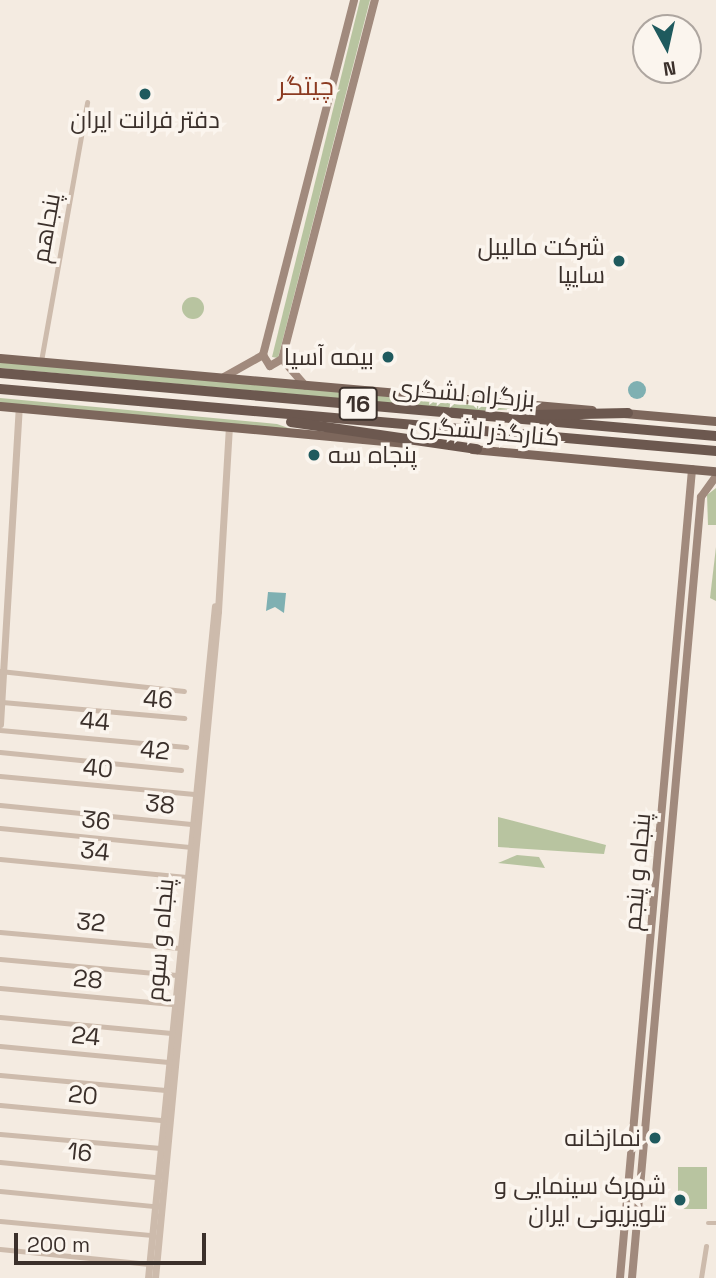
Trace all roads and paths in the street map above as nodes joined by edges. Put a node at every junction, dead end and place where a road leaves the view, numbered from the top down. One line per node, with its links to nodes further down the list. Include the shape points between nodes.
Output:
1 (354, 0): 4 (main road)
2 (375, 0): 6 (main road)
3 (87, 102): 7 (street, پنجاهم)
4 (263, 355): 6 (main road, via 270,366); 9 (main road)
5 (0, 358): 7 (main road, کنارگذر لشگری)
6 (282, 359): 10 (main road)
7 (41, 361): 9 (main road, کنارگذر لشگری)
8 (0, 373): 16 (highway, بزرگراه لشگری / 16)
9 (224, 377): 10 (main road, کنارگذر لشگری)
10 (305, 385): 14 (main road, کنارگذر لشگری)
11 (0, 389): 15 (highway, بزرگراه لشگری / 16)
12 (0, 406): 13 (main road, کنارگذر لشگری)
13 (19, 408): 18 (main road, کنارگذر لشگری); 27 (street)
14 (628, 413): 16 (highway); 17 (main road, کنارگذر لشگری)
15 (253, 414): 20 (highway); 21 (highway, بزرگراه لشگری / 16)
16 (501, 417): 19 (highway, بزرگراه لشگری / 16)
17 (716, 421)
18 (229, 427): 20 (main road, کنارگذر لشگری); 26 (street, پنجاه و سوم)
19 (716, 436)
20 (477, 449): 22 (main road, کنارگذر لشگری)
21 (716, 451)
22 (692, 469): 23 (main road, کنارگذر لشگری); 24 (main road, پنجاه و پنجم)
23 (716, 473): 25 (main road)
24 (688, 489): 25 (main road); 38 (main road, پنجاه و پنجم)
25 (703, 492): 39 (main road, پنجاه و پنجم)
26 (215, 606): 36 (street, پنجاه و سوم); 75 (street, پنجاه و سوم)
27 (0, 671): 28 (street); 29 (street)
28 (184, 691)
29 (2, 702): 30 (street, 46); 31 (street)
30 (184, 718)
31 (0, 727): 32 (street, 44)
32 (186, 747)
33 (0, 752): 34 (street, 42)
34 (181, 770)
35 (0, 776): 36 (street, 40)
36 (194, 794): 40 (street, پنجاه و سوم)
37 (0, 804): 40 (street, 38)
38 (661, 822): 39 (main road); 65 (main road, پنجاه و پنجم)
39 (672, 823): 66 (main road, پنجاه و پنجم)
40 (191, 824): 42 (street, پنجاه و سوم)
41 (0, 828): 42 (street, 36)
42 (189, 847): 44 (street, پنجاه و سوم)
43 (0, 859): 44 (street, 34)
44 (186, 877): 46 (street, پنجاه و سوم)
45 (0, 932): 46 (street, 32)
46 (179, 948): 48 (street, پنجاه و سوم)
47 (0, 959): 48 (street)
48 (176, 975): 50 (street, پنجاه و سوم)
49 (0, 988): 50 (street, 28)
50 (174, 1004): 52 (street, پنجاه و سوم)
51 (0, 1017): 52 (street)
52 (171, 1033): 54 (street, پنجاه و سوم)
53 (0, 1046): 54 (street, 24)
54 (168, 1062): 56 (street, پنجاه و سوم)
55 (0, 1075): 56 (street)
56 (165, 1090): 58 (street, پنجاه و سوم)
57 (0, 1105): 58 (street, 20)
58 (163, 1120): 60 (street, پنجاه و سوم)
59 (0, 1134): 60 (street)
60 (160, 1148): 62 (street, پنجاه و سوم)
61 (0, 1162): 62 (street, 16)
62 (157, 1177): 64 (street, پنجاه و سوم)
63 (0, 1191): 64 (street)
64 (155, 1206): 70 (street, پنجاه و سوم)
65 (626, 1208): 66 (main road); 76 (main road, پنجاه و پنجم)
66 (636, 1209): 77 (main road, پنجاه و پنجم)
67 (0, 1220): 70 (street)
68 (708, 1223): 69 (street)
69 (716, 1223)
70 (152, 1235): 73 (street, پنجاه و سوم)
71 (706, 1245): 78 (street)
72 (0, 1249): 73 (street)
73 (149, 1264): 74 (street, پنجاه و سوم)
74 (148, 1278)
75 (155, 1278)
76 (620, 1278)
77 (632, 1278)
78 (701, 1278)

